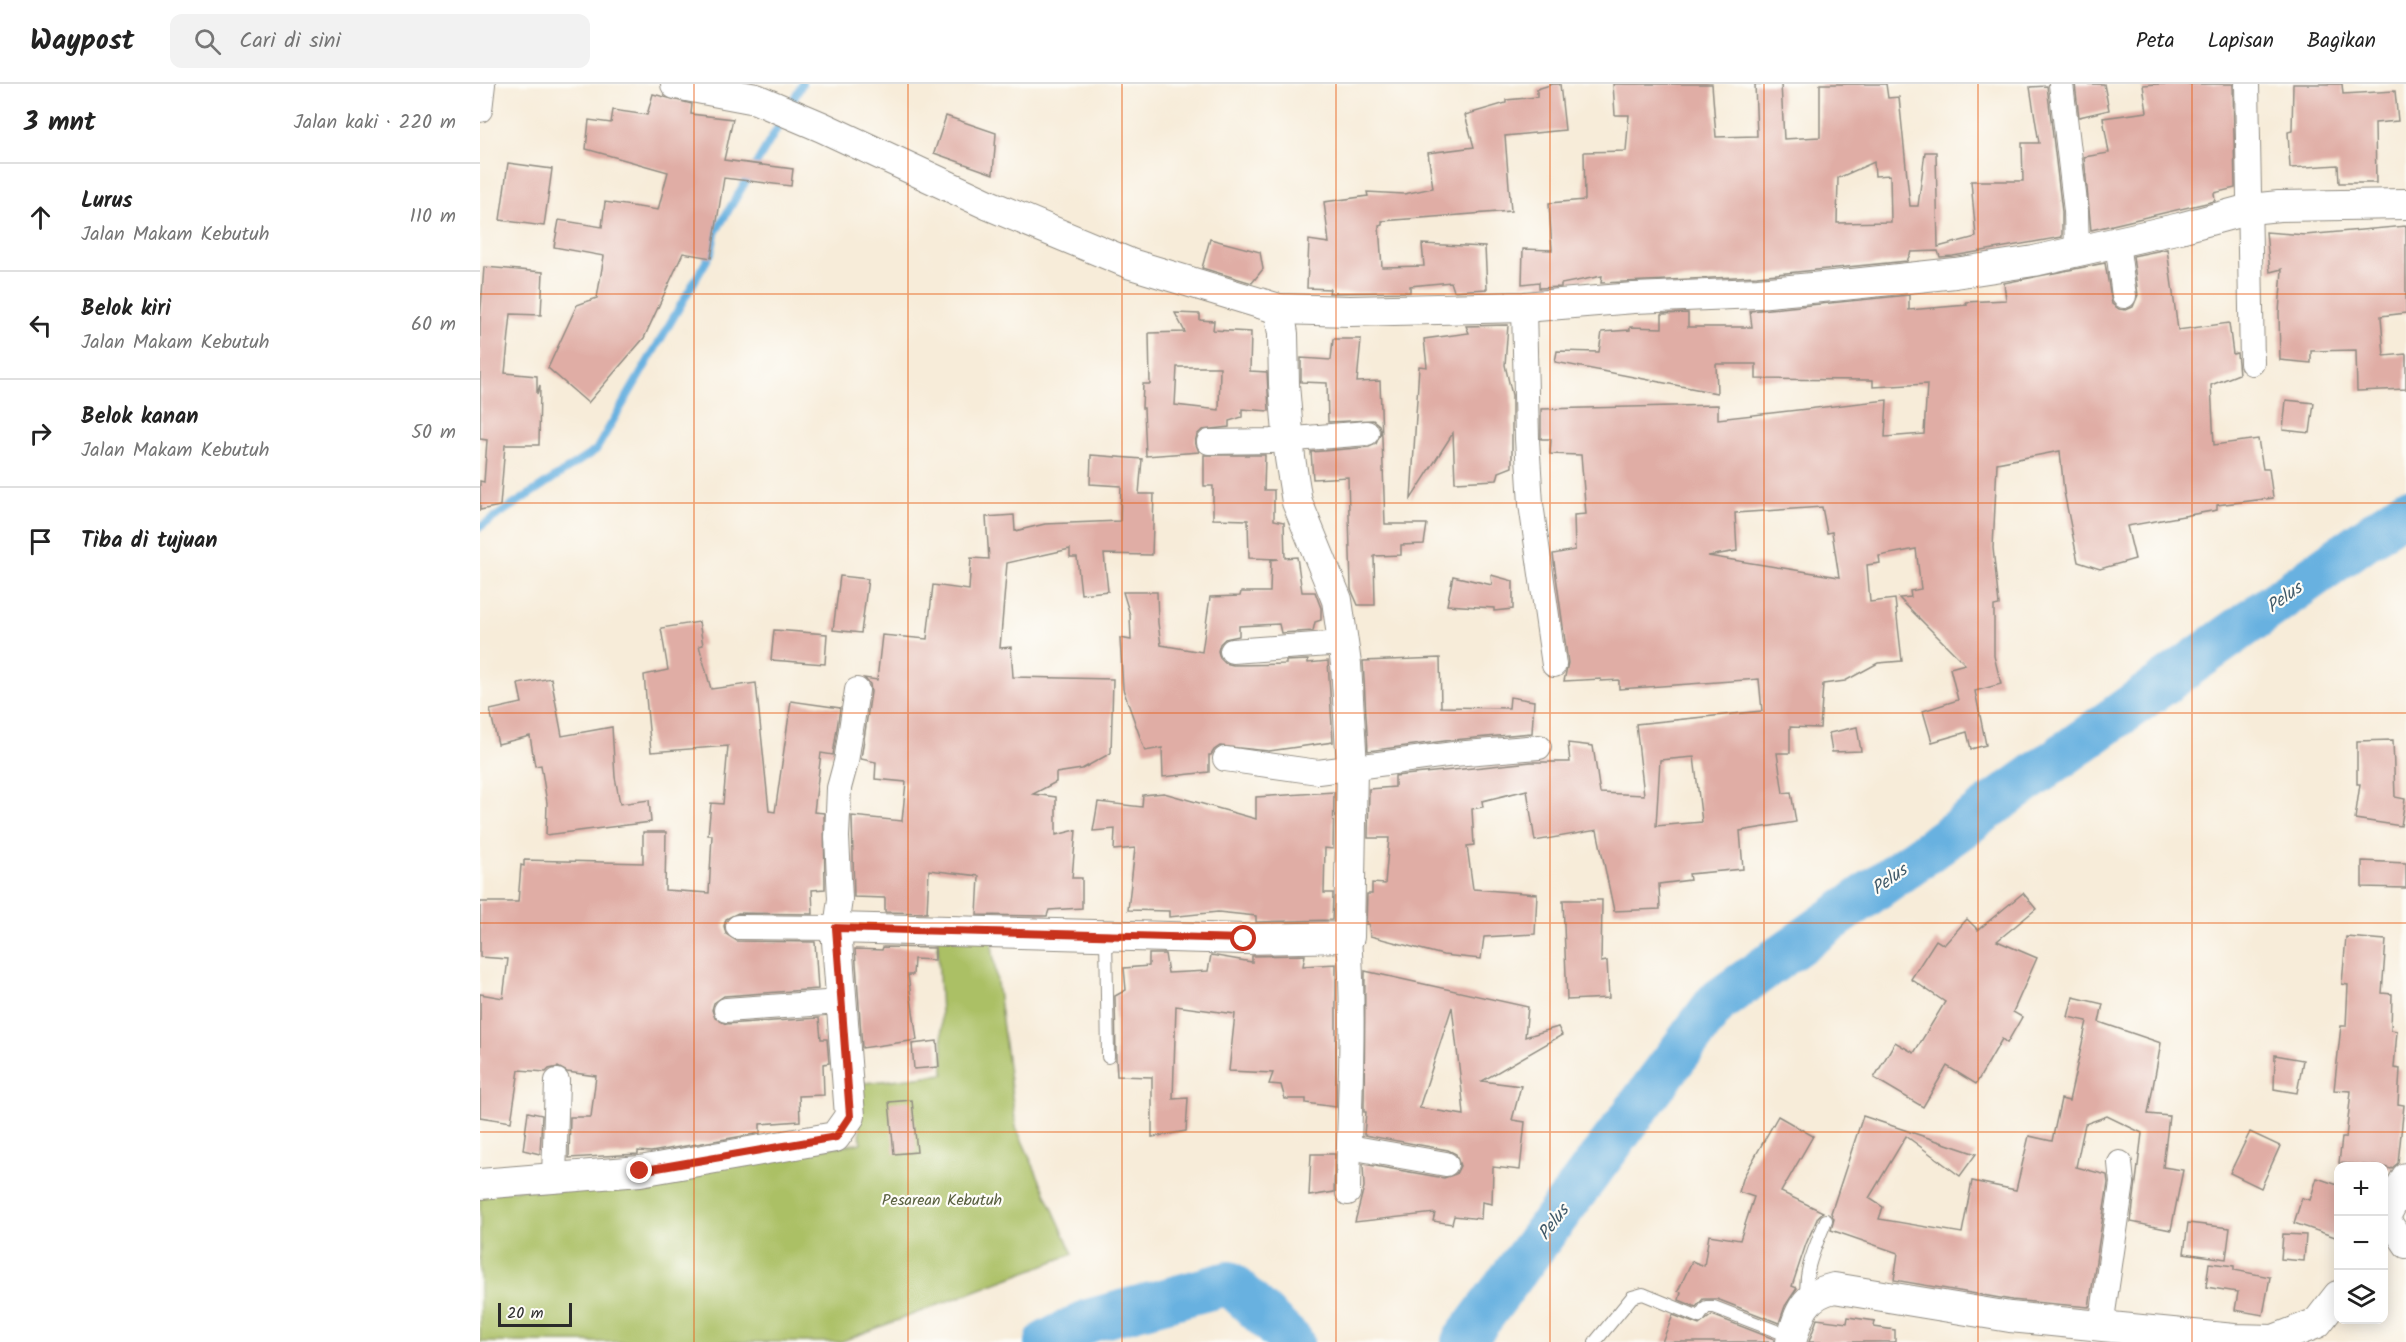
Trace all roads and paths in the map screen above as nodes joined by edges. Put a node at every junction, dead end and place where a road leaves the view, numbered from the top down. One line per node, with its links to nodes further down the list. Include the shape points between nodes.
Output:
1 (483, 84): 5 (street)
2 (676, 84): 12 (street, via 756,99 989,205 1131,264)
3 (2061, 84): 9 (street)
4 (2247, 84): 7 (street)
5 (480, 110)
6 (2406, 204): 7 (street)
7 (2250, 209): 8 (street); 13 (street)
8 (2117, 242): 9 (street); 10 (street)
9 (2077, 251): 11 (street, via 1955,273 1843,285)
10 (2124, 296)
11 (1524, 307): 12 (street); 19 (street, via 1531,504)
12 (1278, 309): 15 (street)
13 (2252, 363)
14 (1367, 433): 15 (street)
15 (1289, 438): 16 (street); 17 (street, via 1297,502 1337,600)
16 (1209, 442)
17 (1343, 643): 18 (street); 23 (street)
18 (1232, 651)
19 (1554, 665)
20 (857, 690): 25 (street, via 838,788 840,899)
21 (1539, 747): 23 (street)
22 (1225, 759): 23 (street, via 1318,772)
23 (1352, 767): 27 (street)
24 (738, 927): 25 (street)
25 (836, 928): 26 (street); 28 (street)
26 (1106, 936): 27 (street); 30 (lane)
27 (1349, 937): 32 (street)
28 (840, 1002): 29 (street); 35 (street, via 850,1116 836,1137 640,1171)
29 (726, 1010)
30 (1108, 1057)
31 (557, 1081): 35 (street)
32 (1349, 1147): 34 (street); 38 (street)
33 (2120, 1163): 45 (street, via 2122,1183)
34 (1446, 1164)
35 (554, 1177): 37 (street)
36 (2406, 1178): 39 (street)
37 (480, 1184)
38 (1348, 1193)
39 (2385, 1216)
40 (1826, 1220): 43 (lane, via 1807,1269)
41 (2388, 1222): 42 (street)
42 (2406, 1246)
43 (1807, 1300): 45 (street, via 1821,1291 1843,1289 2010,1317); 47 (street)
44 (2334, 1301): 46 (street, via 2317,1323 2274,1340)
45 (2101, 1326): 46 (street)
46 (2169, 1337)
47 (1792, 1340): 48 (lane, via 1714,1306 1706,1308 1700,1317 1643,1294 1632,1298)
48 (1595, 1342)

